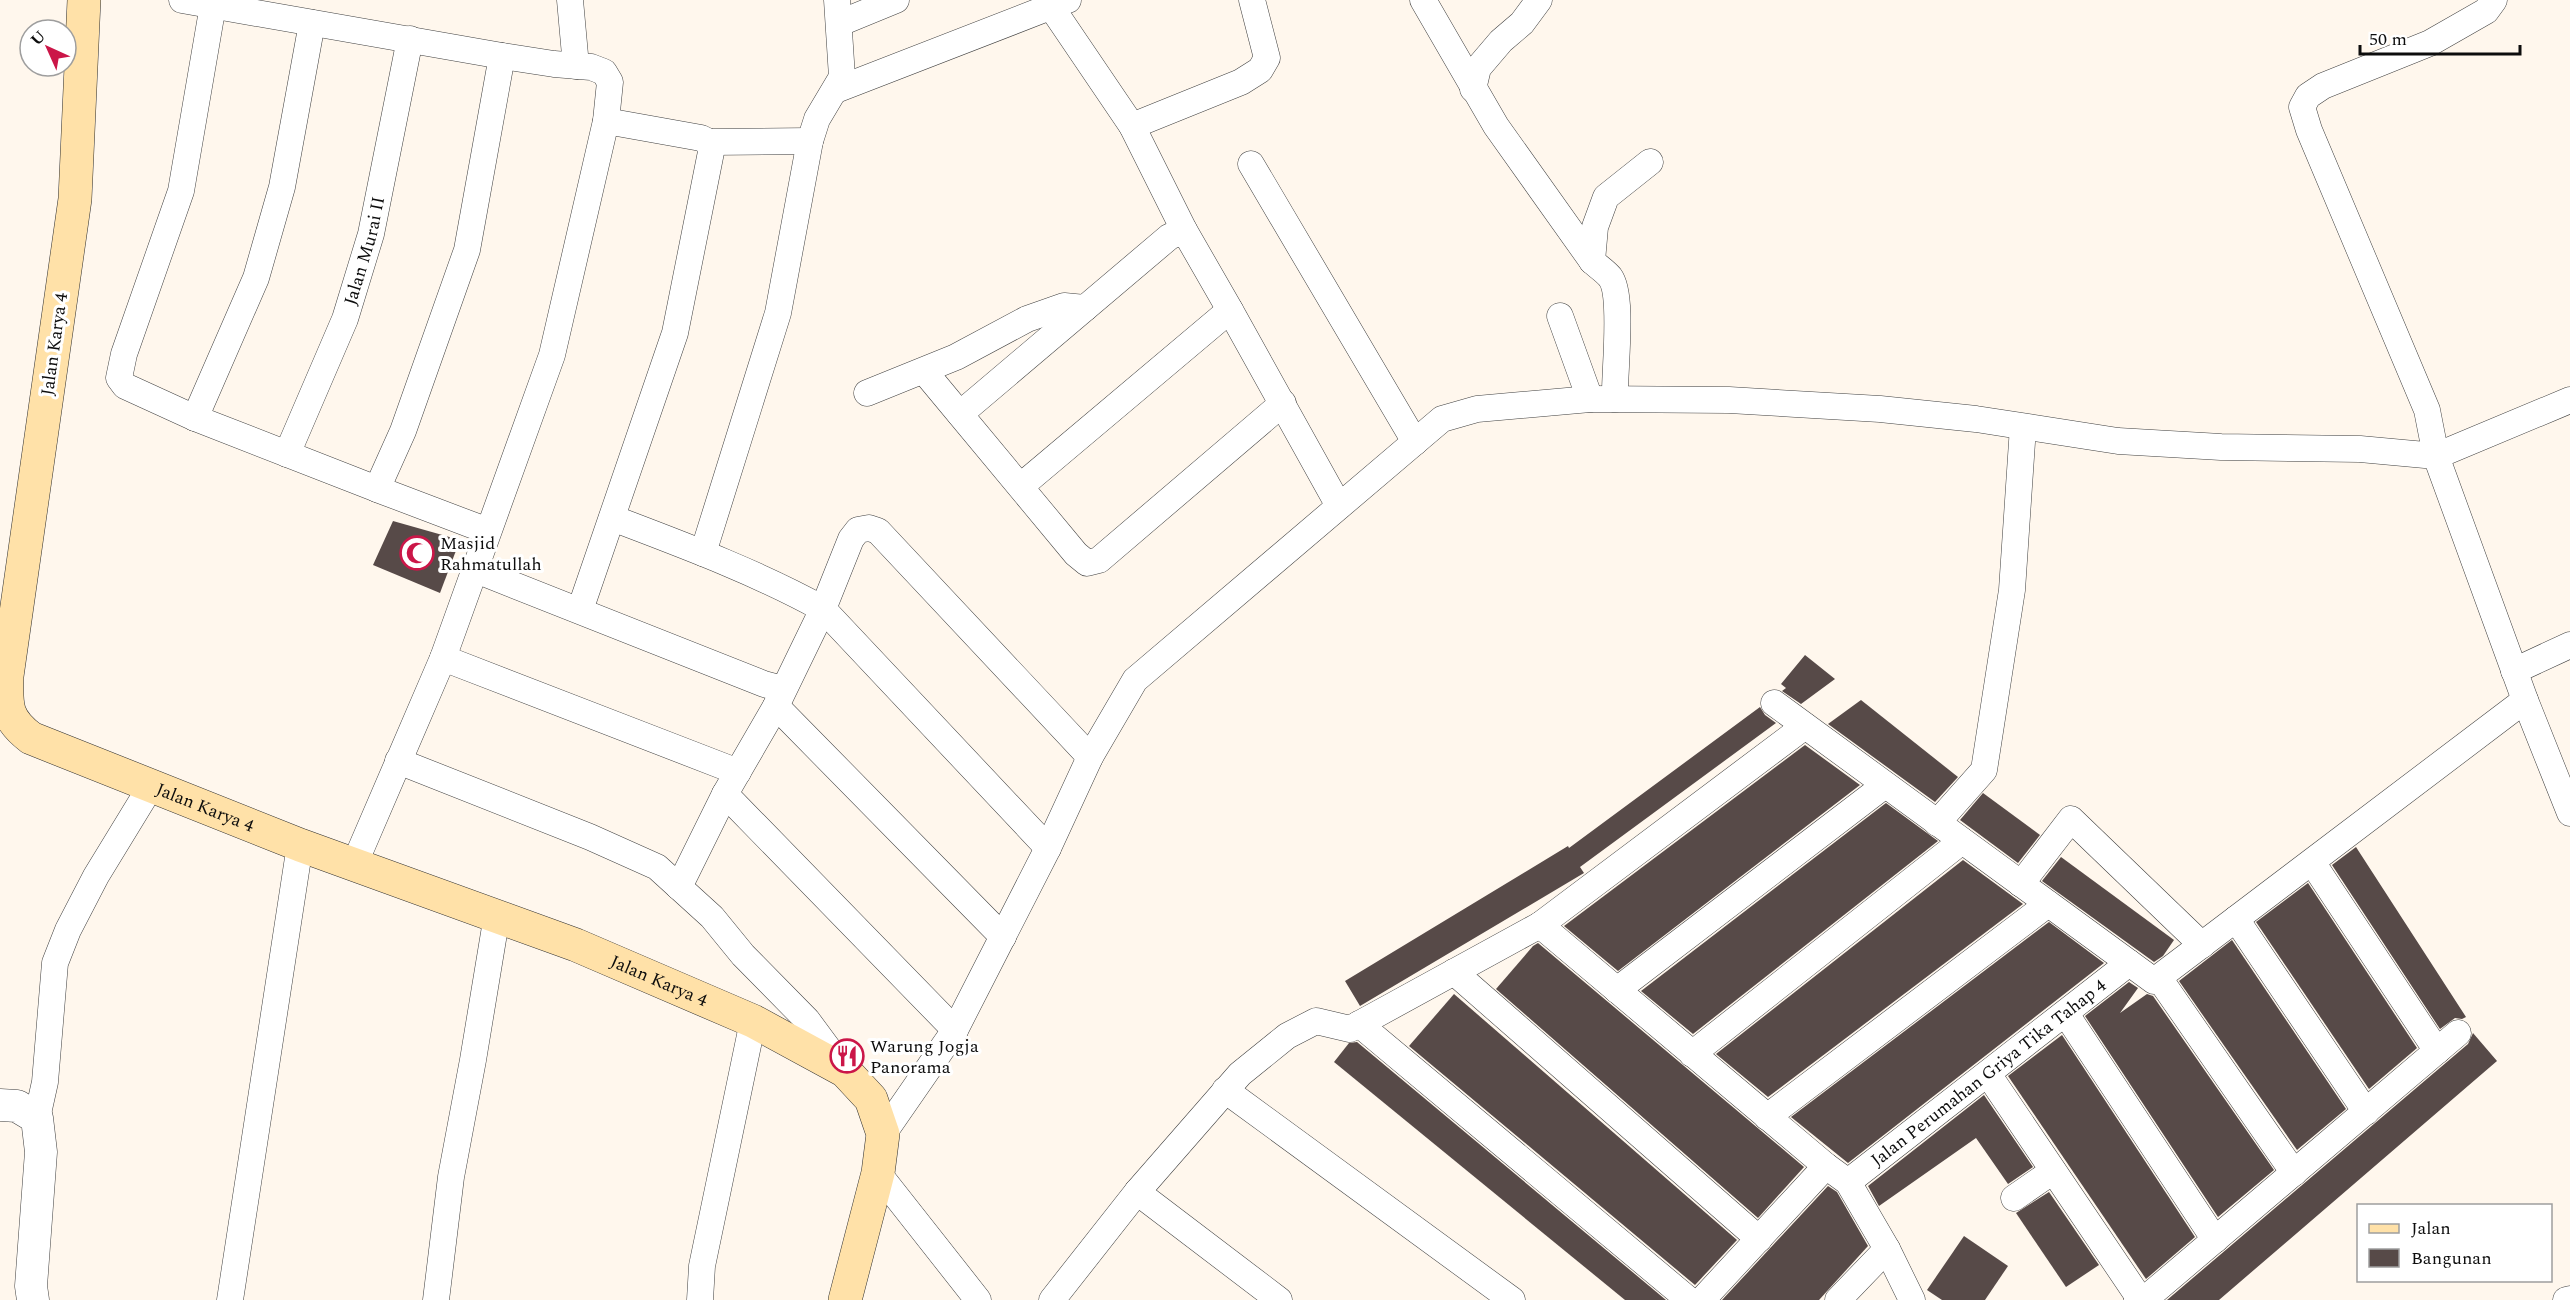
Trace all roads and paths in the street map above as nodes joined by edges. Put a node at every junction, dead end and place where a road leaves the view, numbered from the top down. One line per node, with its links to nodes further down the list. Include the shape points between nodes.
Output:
1 (84, 0): 56 (main road, Jalan Karya 4, via 75,199 6,676)
2 (182, 0): 10 (street)
3 (570, 0): 15 (street)
4 (896, 0): 11 (street)
5 (1252, 0): 19 (street, via 1267,58 1260,70 1241,82)
6 (1423, 0): 16 (street)
7 (1539, 0): 16 (street, via 1478,68)
8 (2494, 0): 40 (street, via 2486,11 2430,43 2324,86 2308,96 2302,108 2427,410)
9 (1060, 4): 17 (street); 19 (street)
10 (213, 5): 12 (street); 36 (street, via 181,192 119,378 125,386)
11 (839, 12): 17 (street, via 842,69)
12 (312, 23): 13 (street); 36 (street, via 282,187 256,278)
13 (410, 39): 14 (street); 39 (street, Jalan Murai II, via 368,244 345,320)
14 (502, 56): 15 (street); 42 (street, via 467,250 403,430)
15 (576, 66): 18 (street, via 591,67 608,76)
16 (1473, 89): 25 (street)
17 (836, 90): 20 (street, via 820,112)
18 (606, 121): 21 (street); 45 (street, via 552,355)
19 (1132, 126): 24 (street)
20 (810, 141): 21 (street); 46 (street, via 778,313)
21 (709, 142): 44 (street, via 711,152 675,333)
22 (1650, 162): 25 (street, via 1606,197 1595,227)
23 (1251, 164): 38 (street)
24 (1184, 230): 26 (street, via 1169,237); 27 (street)
25 (1592, 261): 32 (street, via 1610,277 1616,289)
26 (1084, 308): 29 (street, via 1064,306 1027,319); 35 (street)
27 (1230, 310): 34 (street); 41 (street)
28 (1560, 316): 31 (street)
29 (924, 371): 30 (street); 35 (street)
30 (867, 393)
31 (1590, 399): 32 (street); 38 (street, via 1476,409 1442,419)
32 (1616, 399): 37 (street, via 1729,400 1880,409)
33 (2570, 400): 40 (street)
34 (1283, 403): 41 (street, via 1099,561 1088,562 1076,554); 43 (street)
35 (960, 414): 41 (street)
36 (195, 418): 39 (street)
37 (2023, 427): 40 (street, via 2118,441 2360,449); 65 (street, via 2012,590 1984,770)
38 (1415, 442): 43 (street)
39 (287, 454): 42 (street)
40 (2436, 456): 52 (street)
41 (1021, 486)
42 (377, 489): 45 (street)
43 (1339, 506): 58 (street, via 1135,680)
44 (612, 518): 46 (street); 49 (street)
45 (488, 531): 47 (street)
46 (703, 553): 48 (street)
47 (476, 570): 49 (street); 51 (street)
48 (823, 609): 53 (street); 58 (street, via 851,539 858,530 878,531); 68 (street)
49 (580, 610): 53 (street, via 764,684)
50 (2570, 645): 52 (street)
51 (443, 658): 59 (street); 60 (street)
52 (2514, 671): 54 (street)
53 (779, 698): 60 (street); 77 (street)
54 (2525, 700): 64 (street); 69 (street)
55 (1773, 704): 57 (street)
56 (6, 718): 62 (main road, Jalan Karya 4, via 31,738)
57 (1804, 726): 61 (street); 76 (street)
58 (1090, 757): 68 (street)
59 (398, 761): 70 (street); 72 (street, via 600,841 657,867)
60 (738, 772): 63 (street)
61 (1885, 785): 65 (street); 82 (street)
62 (151, 786): 67 (main road, Jalan Karya 4); 96 (street, via 96,876 55,963 45,1082)
63 (726, 794): 72 (street); 86 (street)
64 (2570, 813)
65 (1937, 823): 66 (street)
66 (1962, 841): 71 (street); 89 (street)
67 (300, 845): 70 (main road, Jalan Karya 4); 110 (street)
68 (1048, 848): 77 (street)
69 (2312, 862): 75 (street); 88 (street)
70 (354, 865): 74 (main road, Jalan Karya 4)
71 (2021, 884): 73 (street); 78 (street, via 2071,819)
72 (679, 887): 90 (street, via 807,1020)
73 (2048, 904): 79 (street); 95 (street)
74 (497, 915): 84 (main road, Jalan Karya 4); 111 (street, via 452,1166)
75 (2236, 919): 78 (street); 94 (street)
76 (1540, 925): 80 (street); 82 (street)
77 (1003, 937): 86 (street)
78 (2202, 945): 81 (street)
79 (2128, 963): 81 (street, via 2154,981); 83 (street, Jalan Perumahan Griya Tika Tahap 4)
80 (1454, 972): 85 (street); 105 (street)
81 (2159, 978): 101 (street)
82 (1617, 990): 89 (street)
83 (2066, 1014): 91 (street, Jalan Perumahan Griya Tika Tahap 4); 106 (street)
84 (753, 1020): 90 (main road, Jalan Karya 4); 112 (street, via 702,1266)
85 (1359, 1024): 92 (street, via 1350,1029 1316,1021 1287,1036); 118 (street)
86 (955, 1030): 97 (street)
87 (2458, 1033): 88 (street)
88 (2437, 1051): 94 (street)
89 (1692, 1054): 95 (street)
90 (845, 1071): 97 (main road, Jalan Karya 4, via 872,1099)
91 (1988, 1074): 99 (street); 102 (street, Jalan Perumahan Griya Tika Tahap 4)
92 (1225, 1090): 103 (street); 117 (street)
93 (0, 1105): 96 (street, via 17,1106)
94 (2366, 1112): 101 (street)
95 (1767, 1117): 98 (street)
96 (37, 1118): 109 (street, via 41,1152)
97 (883, 1134): 100 (main road, Jalan Karya 4)
98 (1826, 1166): 102 (street); 105 (street)
99 (2053, 1171): 104 (street); 108 (street)
100 (878, 1173): 113 (main road, Jalan Karya 4); 114 (street)
101 (2294, 1173): 106 (street)
102 (1848, 1182): 107 (street)
103 (1137, 1192): 115 (street); 116 (street)
104 (2014, 1198)
105 (1759, 1239): 119 (street)
106 (2215, 1240): 108 (street, via 2151,1294)
107 (1887, 1249): 120 (street); 121 (street)
108 (2138, 1299)
109 (33, 1300)
110 (230, 1300)
111 (436, 1300)
112 (700, 1300)
113 (845, 1300)
114 (978, 1300)
115 (1052, 1300)
116 (1279, 1300)
117 (1512, 1300)
118 (1689, 1300)
119 (1702, 1300)
120 (1838, 1300)
121 (1912, 1300)

